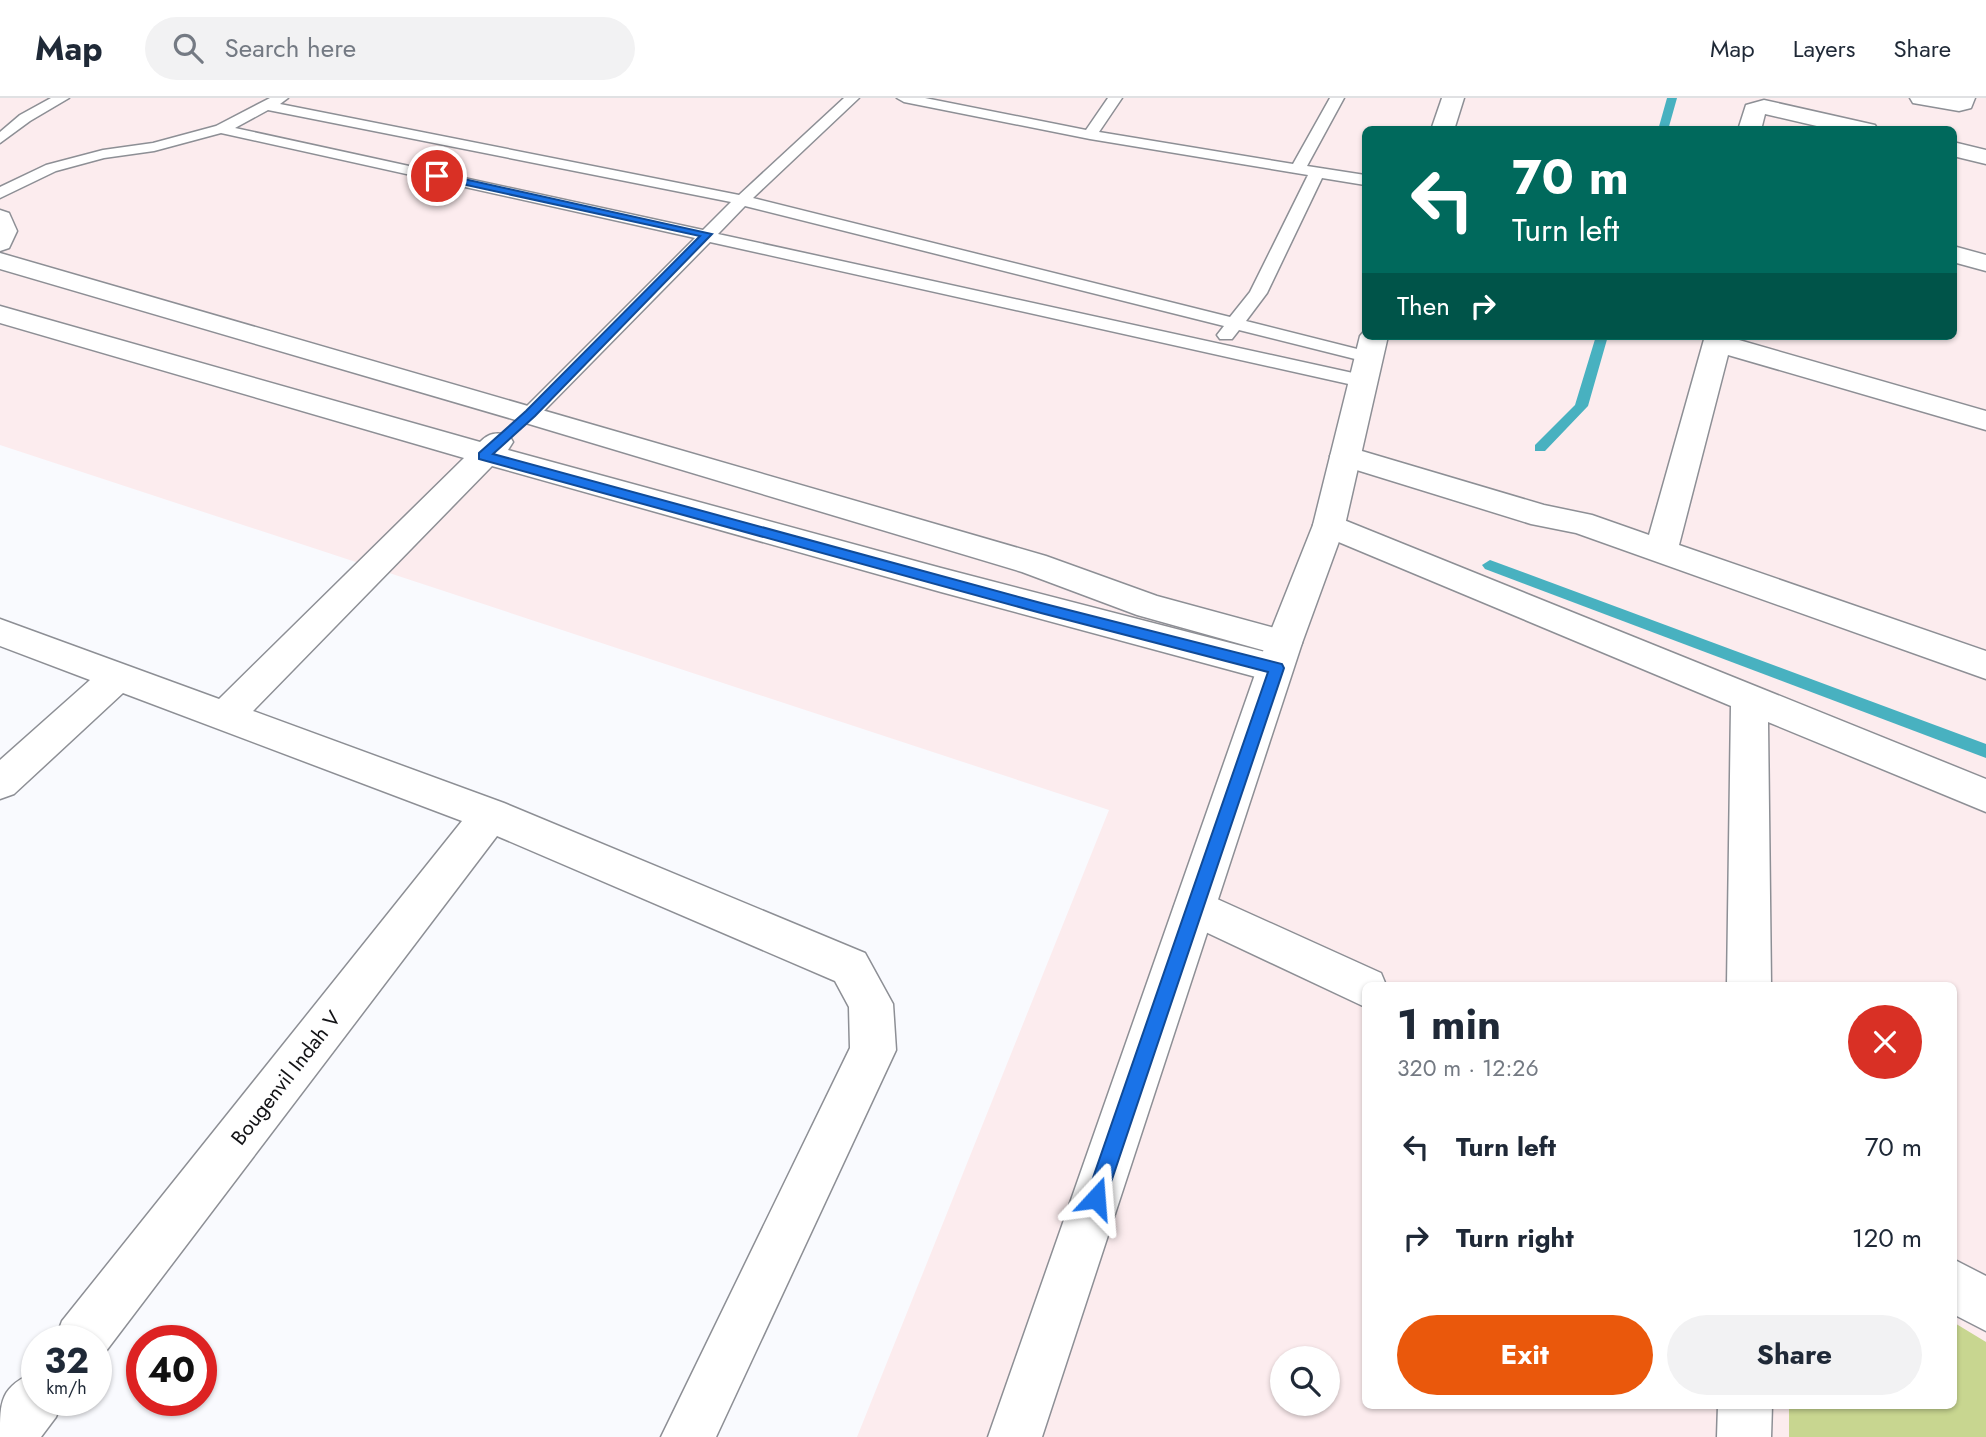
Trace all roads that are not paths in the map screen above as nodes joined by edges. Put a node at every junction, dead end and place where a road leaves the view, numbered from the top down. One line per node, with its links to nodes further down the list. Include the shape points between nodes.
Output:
1 (62, 98): 15 (lane, via 25,118)
2 (852, 98): 22 (lane)
3 (904, 98): 14 (lane)
4 (1115, 98): 14 (lane)
5 (1337, 98): 18 (lane)
6 (1453, 98): 10 (street)
7 (1921, 98): 8 (street, via 1959,104)
8 (1964, 98)
9 (275, 102): 13 (lane); 22 (lane)
10 (1443, 126)
11 (1750, 126): 12 (street, via 1754,110 1763,107)
12 (1849, 126)
13 (221, 129): 21 (lane, via 51,168); 24 (lane)
14 (1090, 135): 18 (lane)
15 (0, 139)
16 (1957, 150): 17 (street)
17 (1986, 157)
18 (1298, 169): 19 (lane)
19 (1314, 178): 20 (lane); 30 (lane, via 1258,293)
20 (1355, 183)
21 (0, 193)
22 (742, 200): 24 (lane); 30 (lane)
23 (0, 218): 25 (street, via 4,231)
24 (707, 234): 32 (lane); 34 (lane)
25 (0, 243)
26 (1957, 255): 28 (street)
27 (0, 261): 34 (street)
28 (1986, 263)
29 (0, 314): 37 (street)
30 (1232, 324): 32 (lane); 33 (lane)
31 (1719, 340): 35 (street); 39 (street)
32 (1218, 348): 33 (lane, via 1310,369)
33 (1368, 358): 36 (street)
34 (530, 414): 37 (street); 40 (street, via 1034,564)
35 (1986, 421)
36 (1349, 443): 38 (street); 39 (street, via 1542,516 1581,523)
37 (484, 456): 40 (street); 46 (street)
38 (1329, 525): 42 (street); 45 (street)
39 (1661, 551): 43 (street)
40 (1143, 619): 42 (street)
41 (0, 632): 44 (street)
42 (1280, 655): 50 (street)
43 (1986, 665)
44 (118, 676): 46 (street); 47 (street)
45 (1749, 698): 48 (street); 51 (street)
46 (225, 716): 49 (street)
47 (0, 783)
48 (1986, 796)
49 (490, 815): 55 (street, Bougenvil Indah V); 59 (street, via 850,967 871,1004 873,1050)
50 (1195, 907): 52 (street); 60 (street)
51 (1749, 982)
52 (1362, 986)
53 (1957, 1287): 54 (street)
54 (1986, 1305)
55 (93, 1325)
56 (1745, 1409): 61 (street)
57 (23, 1416): 58 (street)
58 (6, 1437)
59 (688, 1437)
60 (1015, 1437)
61 (1744, 1437)

